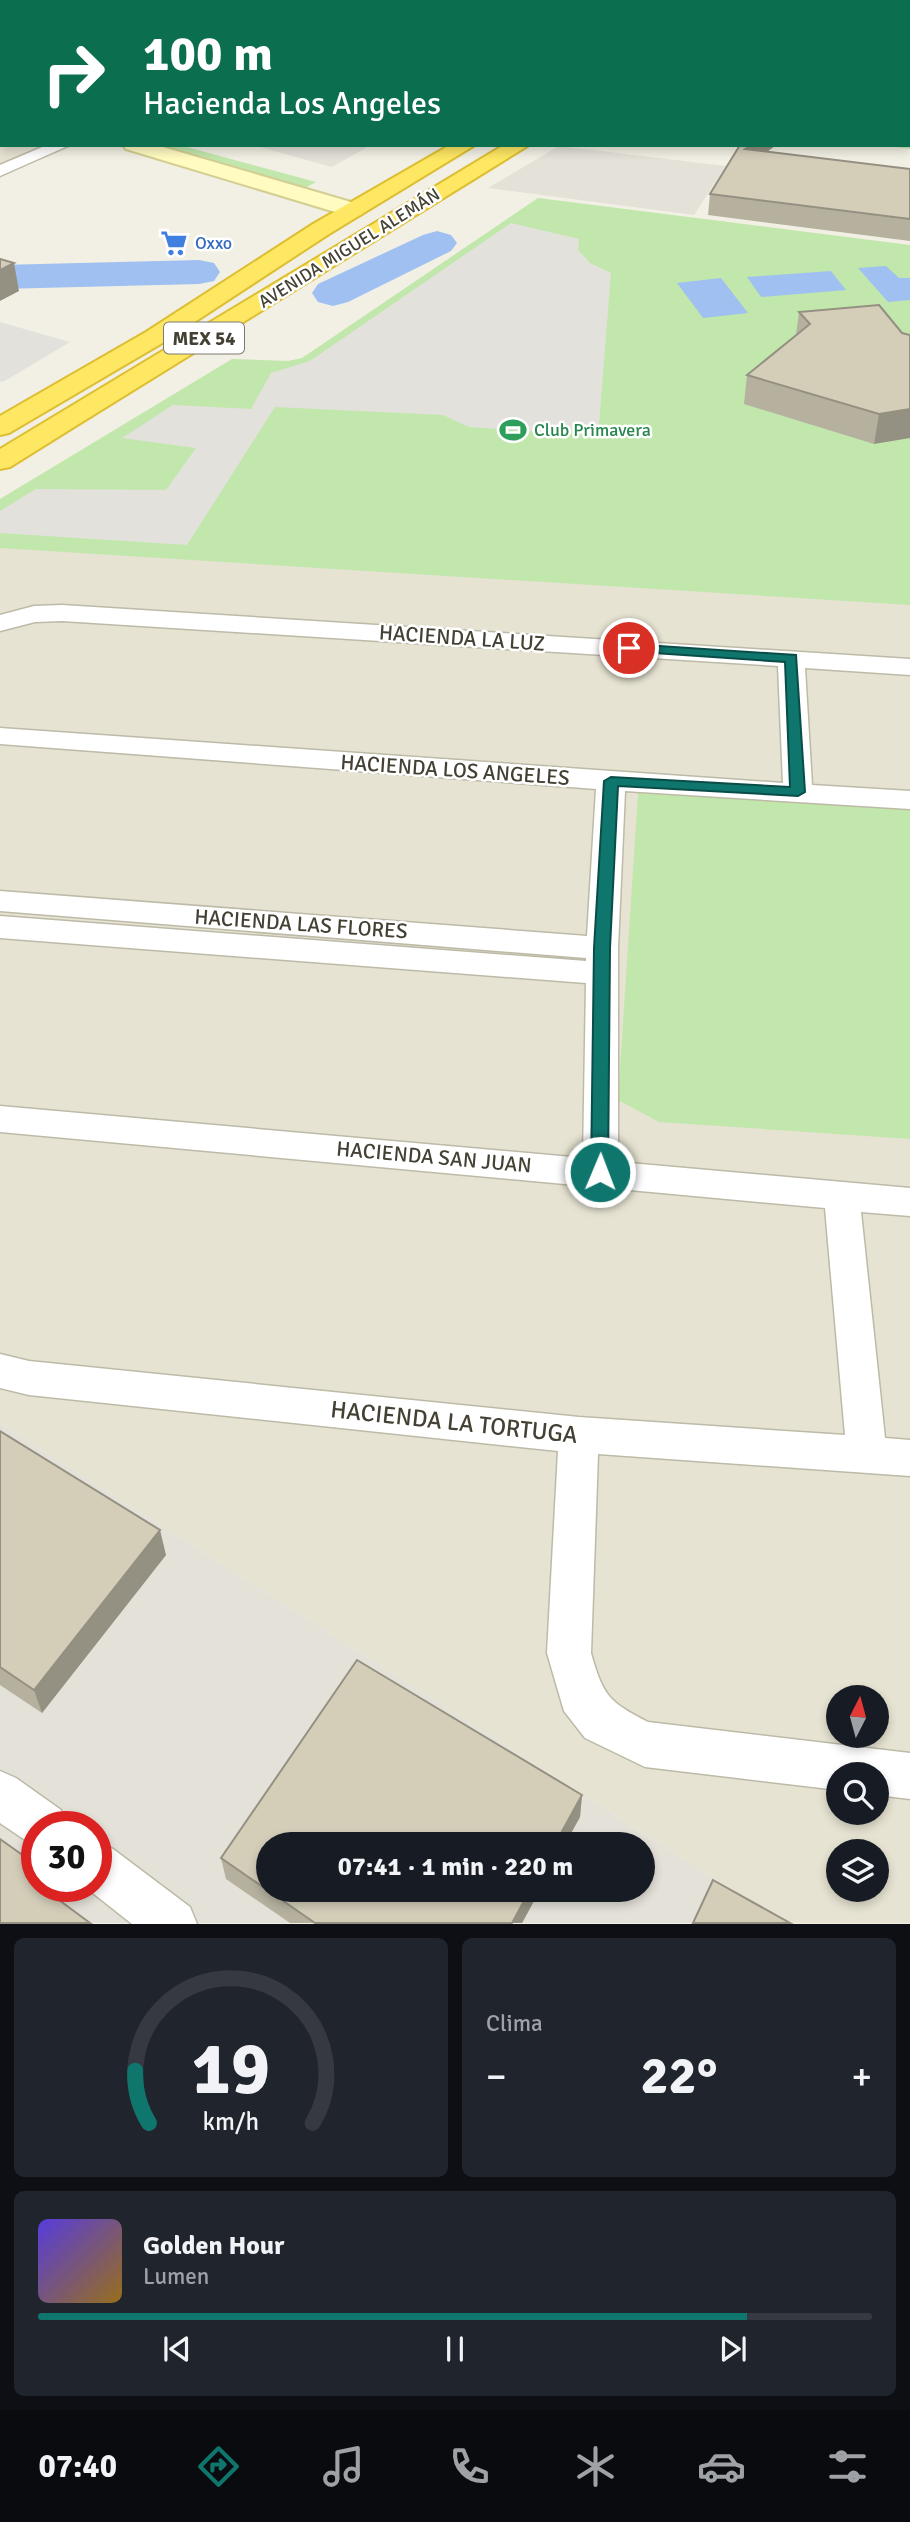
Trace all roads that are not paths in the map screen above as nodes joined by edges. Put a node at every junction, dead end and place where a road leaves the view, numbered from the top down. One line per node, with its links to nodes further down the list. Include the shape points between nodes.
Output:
1 (57, 147): 5 (street)
2 (142, 147): 6 (street)
3 (461, 147): 6 (highway, AVENIDA MIGUEL ALEMÁN / MEX 54, via 379,194)
4 (516, 147): 8 (highway, AVENIDA MIGUEL ALEMÁN / MEX 54)
5 (0, 171)
6 (345, 191): 7 (highway, AVENIDA MIGUEL ALEMÁN / MEX 54, via 155,337)
7 (0, 427)
8 (0, 461)
9 (7, 621): 10 (street, HACIENDA LA LUZ, via 34,614 76,614)
10 (791, 658): 11 (street, HACIENDA LA LUZ); 14 (street)
11 (910, 667)
12 (0, 736): 13 (street, HACIENDA LOS ANGELES)
13 (611, 781): 14 (street, HACIENDA LOS ANGELES); 18 (street)
14 (798, 792): 15 (street, HACIENDA LOS ANGELES)
15 (910, 800)
16 (0, 901): 18 (street, HACIENDA LAS FLORES)
17 (0, 927): 18 (street, HACIENDA LAS FLORES)
18 (602, 960): 20 (street)
19 (0, 1119): 20 (street, HACIENDA SAN JUAN)
20 (600, 1172): 21 (street, HACIENDA SAN JUAN)
21 (842, 1198): 22 (street, HACIENDA SAN JUAN); 25 (street)
22 (910, 1202)
23 (0, 1371): 24 (street, HACIENDA LA TORTUGA, via 29,1378)
24 (579, 1435): 25 (street, HACIENDA LA TORTUGA); 27 (street, via 569,1653 579,1695 601,1722 645,1744)
25 (867, 1455): 26 (street, HACIENDA LA TORTUGA)
26 (910, 1458)
27 (910, 1776)
28 (0, 1794): 29 (street)
29 (23, 1811)
30 (112, 1878): 31 (street)
31 (173, 1923)

